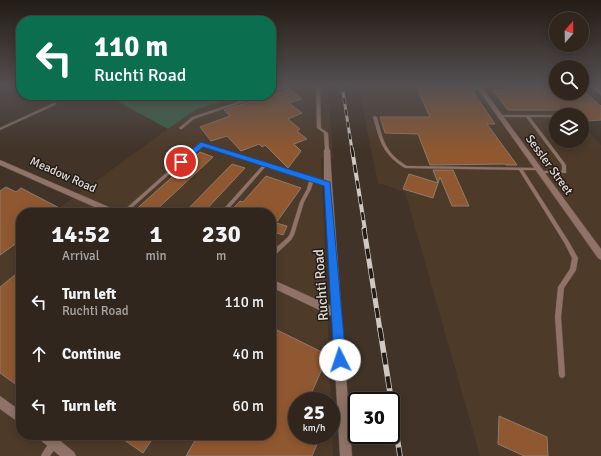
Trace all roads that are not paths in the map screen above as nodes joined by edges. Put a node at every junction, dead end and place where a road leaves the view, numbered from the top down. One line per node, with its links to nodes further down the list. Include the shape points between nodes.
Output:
1 (48, 107): 10 (lane)
2 (225, 107): 9 (lane, via 193,118)
3 (319, 107): 11 (lane, via 319,128 326,133)
4 (494, 107): 5 (street, Sessler Street)
5 (500, 116): 6 (lane); 16 (street, Sessler Street)
6 (527, 116): 7 (lane); 16 (lane, via 564,165 564,172)
7 (549, 116)
8 (375, 117): 15 (lane, via 388,155 406,167)
9 (181, 128)
10 (0, 129)
11 (327, 150): 18 (street, Ruchti Road)
12 (0, 162): 19 (street, Meadow Road)
13 (265, 165): 14 (lane); 20 (lane, via 201,144); 21 (lane)
14 (273, 167): 17 (street)
15 (520, 169): 16 (lane); 26 (lane, via 574,258 573,270 560,287 558,317)
16 (540, 170): 23 (street, Sessler Street)
17 (312, 180): 18 (street); 22 (lane, via 292,234)
18 (328, 184): 25 (street, Ruchti Road)
19 (104, 208)
20 (129, 208)
21 (226, 208)
22 (276, 251)
23 (601, 256)
24 (276, 285): 25 (street)
25 (336, 312): 33 (street, Ruchti Road)
26 (562, 375)
27 (0, 402): 28 (street)
28 (16, 414)
29 (49, 440): 31 (lane)
30 (51, 440): 32 (street)
31 (45, 456)
32 (70, 456)
33 (346, 456)

